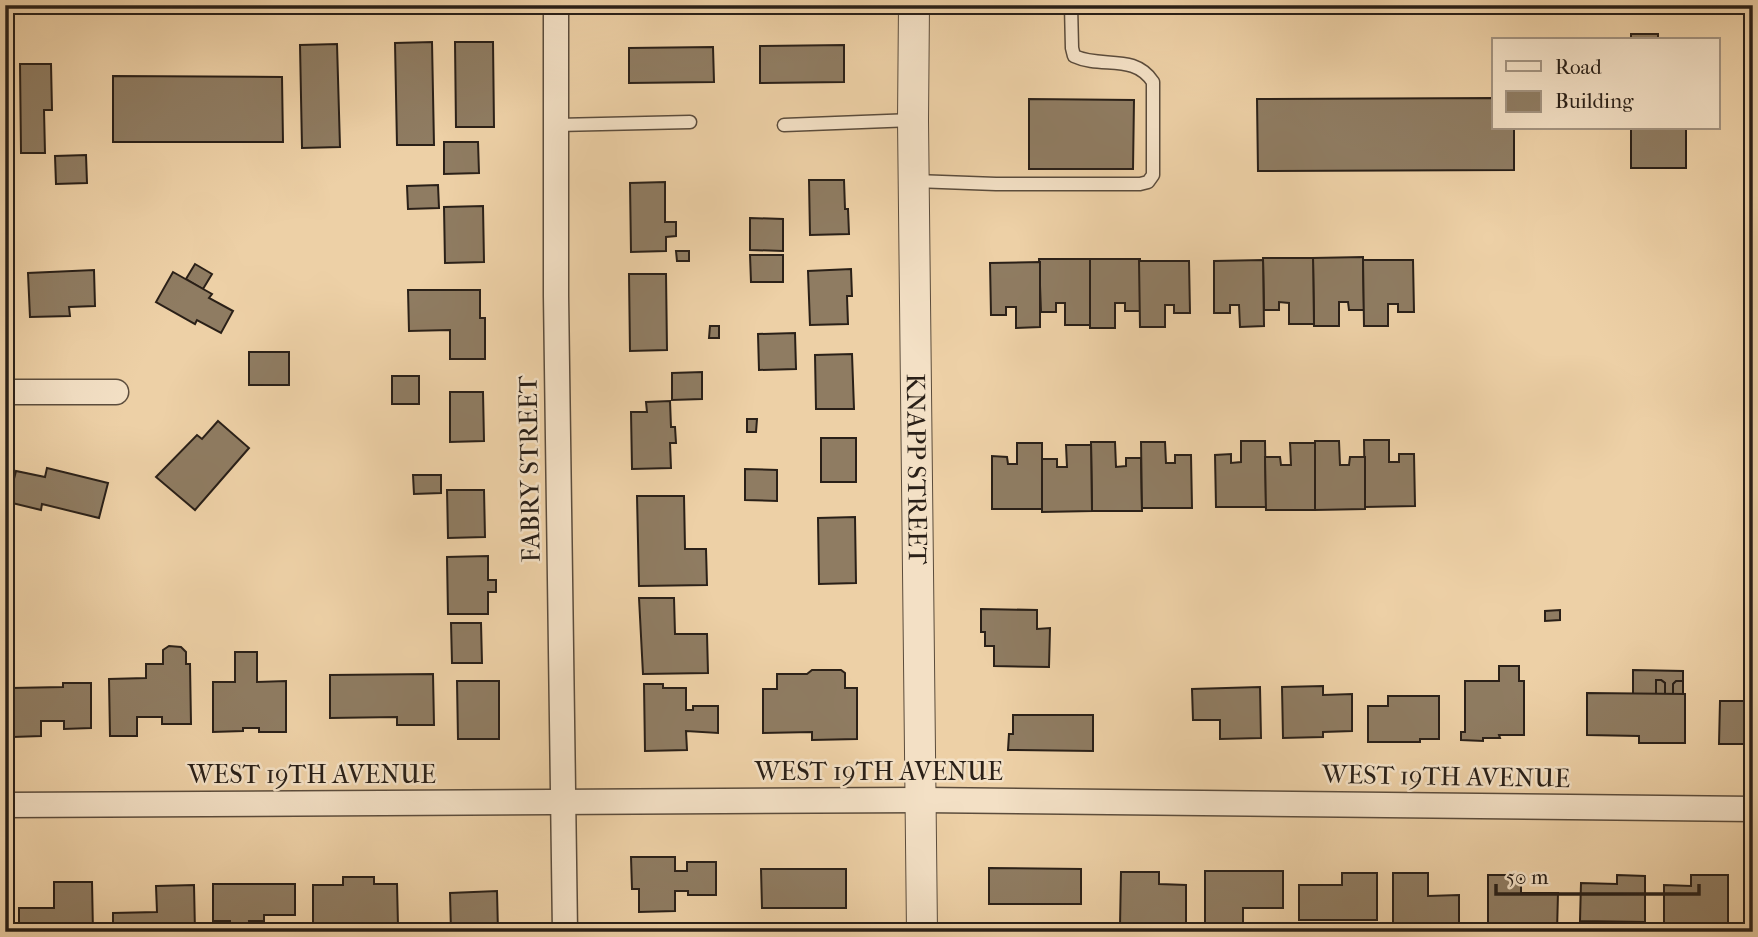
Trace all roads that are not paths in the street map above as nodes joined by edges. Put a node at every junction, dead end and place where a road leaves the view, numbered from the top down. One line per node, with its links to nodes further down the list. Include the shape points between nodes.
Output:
1 (556, 5): 6 (street, FABRY STREET)
2 (914, 5): 4 (street, KNAPP STREET)
3 (1071, 5): 8 (lane, via 1074,56 1084,61 1132,64 1145,70 1153,82 1153,175 1148,182)
4 (914, 120): 7 (lane); 8 (street, KNAPP STREET)
5 (690, 122): 6 (lane)
6 (557, 125): 12 (street, FABRY STREET)
7 (784, 125)
8 (915, 181): 11 (street, KNAPP STREET)
9 (5, 392): 10 (street)
10 (116, 392)
11 (922, 800): 12 (street, WEST 19TH AVENUE); 14 (street, WEST 19TH AVENUE); 16 (street, KNAPP STREET)
12 (564, 802): 13 (street, WEST 19TH AVENUE); 15 (street, FABRY STREET)
13 (5, 805)
14 (1753, 808)
15 (565, 932)
16 (922, 932)

